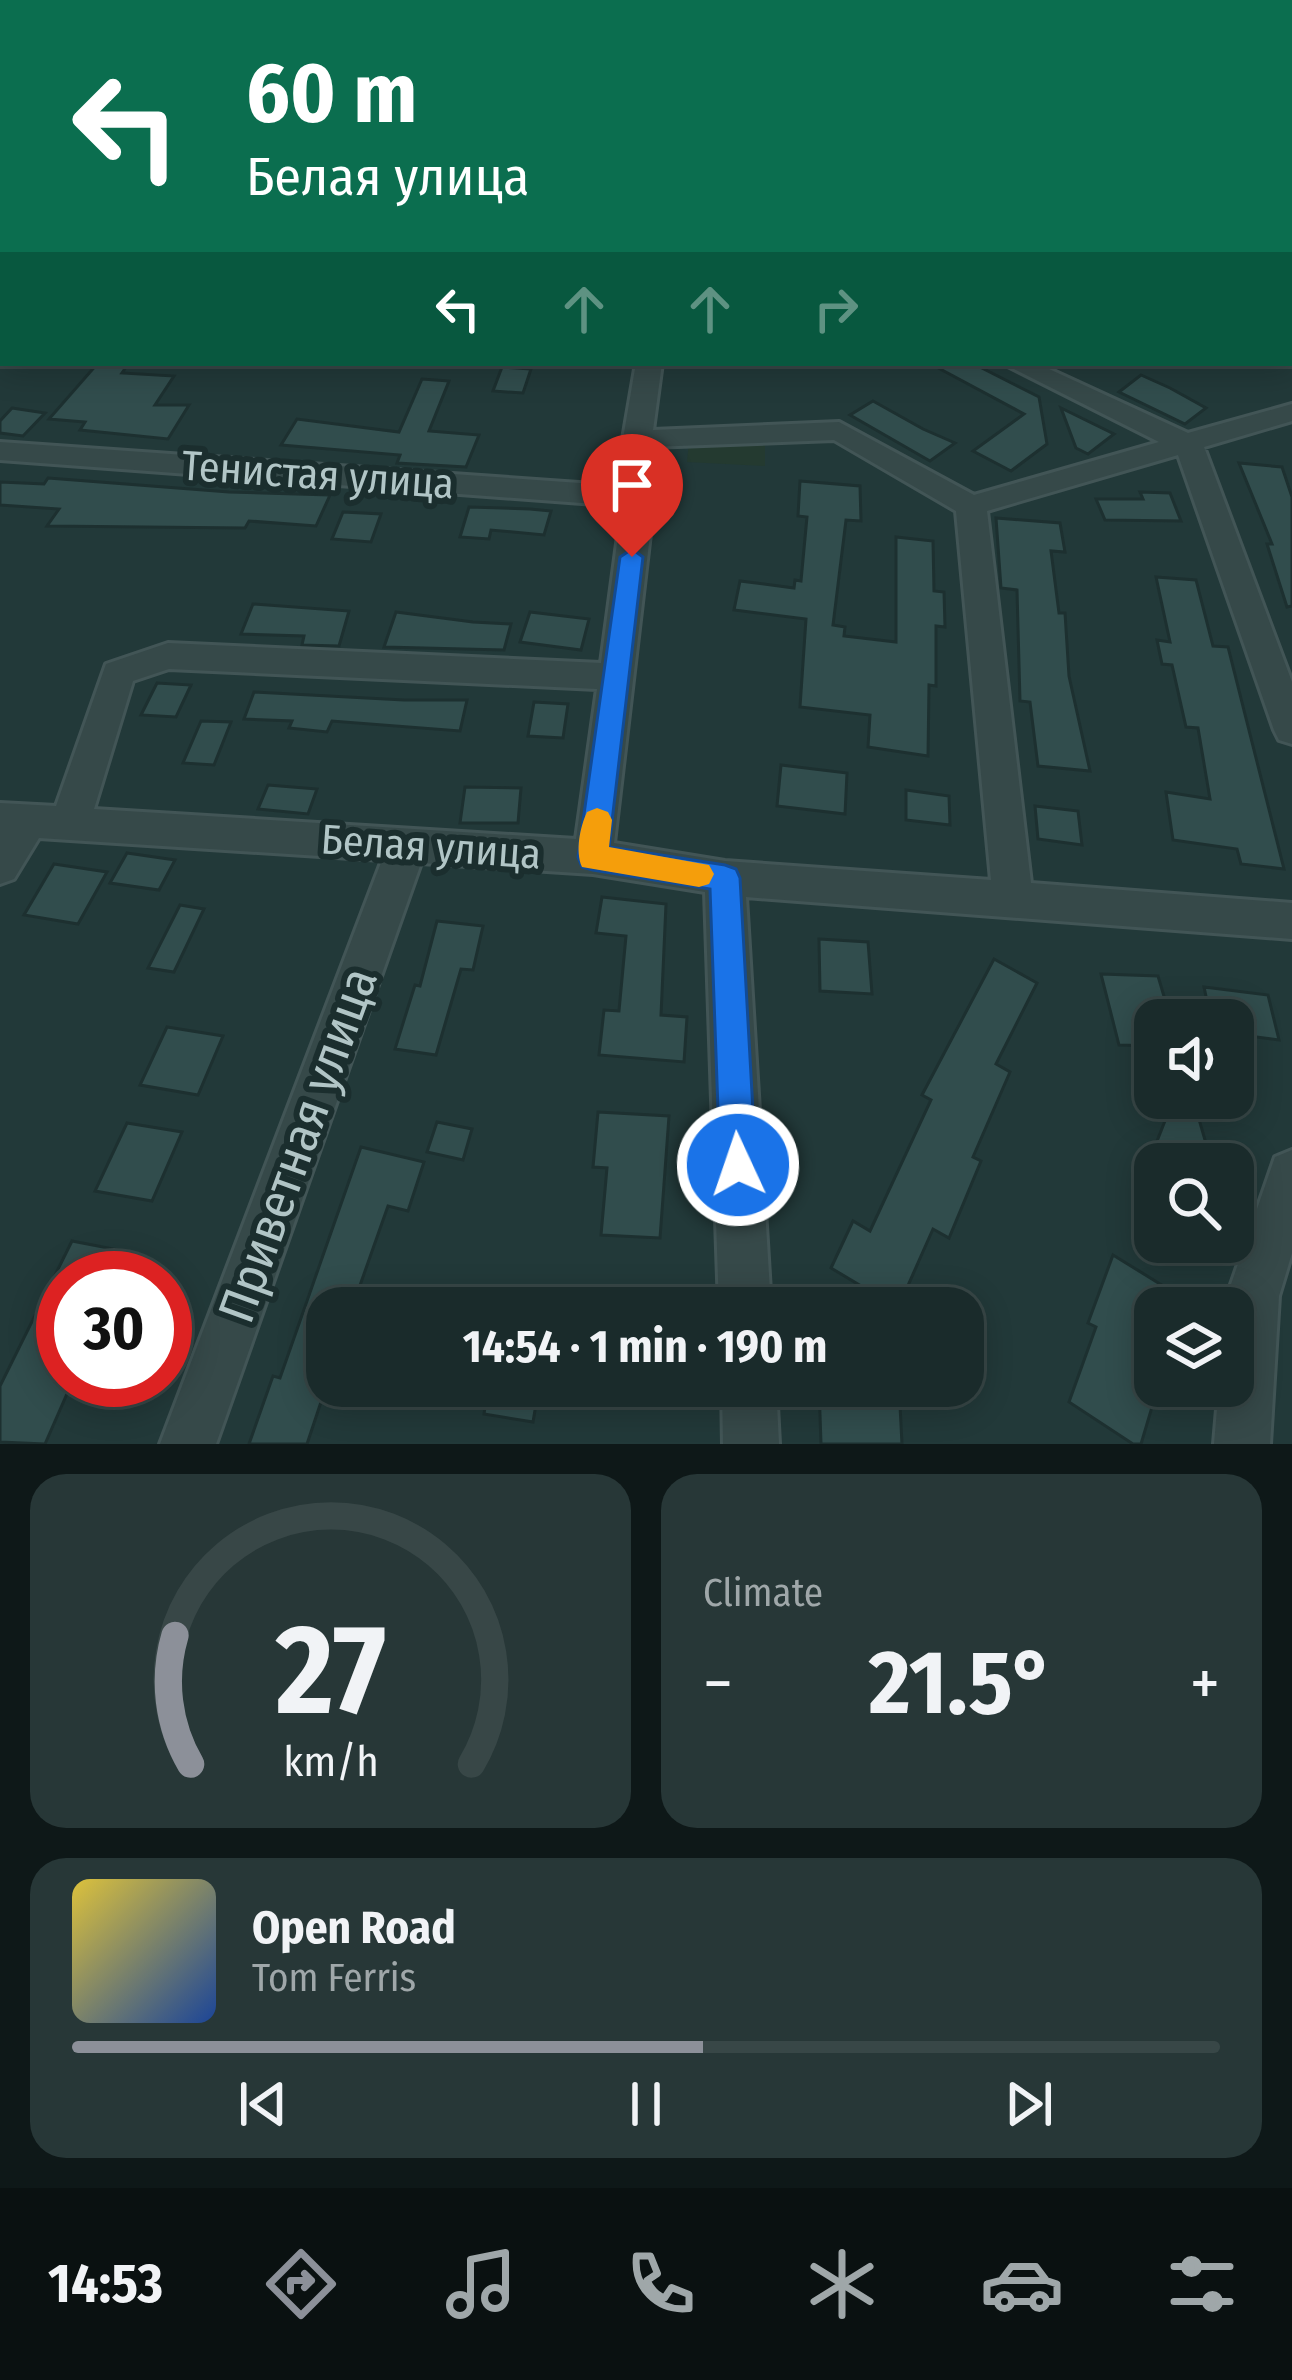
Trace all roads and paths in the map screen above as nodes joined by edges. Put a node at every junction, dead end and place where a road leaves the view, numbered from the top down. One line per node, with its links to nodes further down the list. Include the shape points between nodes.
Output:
1 (649, 366): 4 (street)
2 (1021, 366): 5 (street)
3 (1292, 412): 5 (street)
4 (637, 439): 7 (street); 8 (street, via 839,431)
5 (1190, 445): 8 (street); 10 (street)
6 (0, 451): 7 (street, Тенистая улица)
7 (636, 497): 9 (street)
8 (971, 506): 17 (street)
9 (616, 676): 12 (street, via 168,656 118,673); 14 (street)
10 (1292, 730)
11 (14, 820): 12 (street, Белая улица); 15 (street)
12 (70, 824): 13 (street, Белая улица)
13 (407, 845): 14 (street, Белая улица); 22 (street, Приветная улица)
14 (593, 857): 16 (street, Белая улица)
15 (0, 867)
16 (725, 878): 17 (street, Белая улица); 20 (street)
17 (1012, 900): 18 (street, Белая улица)
18 (1292, 921)
19 (1292, 1174): 24 (street, via 1253,1296)
20 (744, 1287)
21 (750, 1407): 23 (street)
22 (188, 1444)
23 (752, 1444)
24 (1242, 1444)

